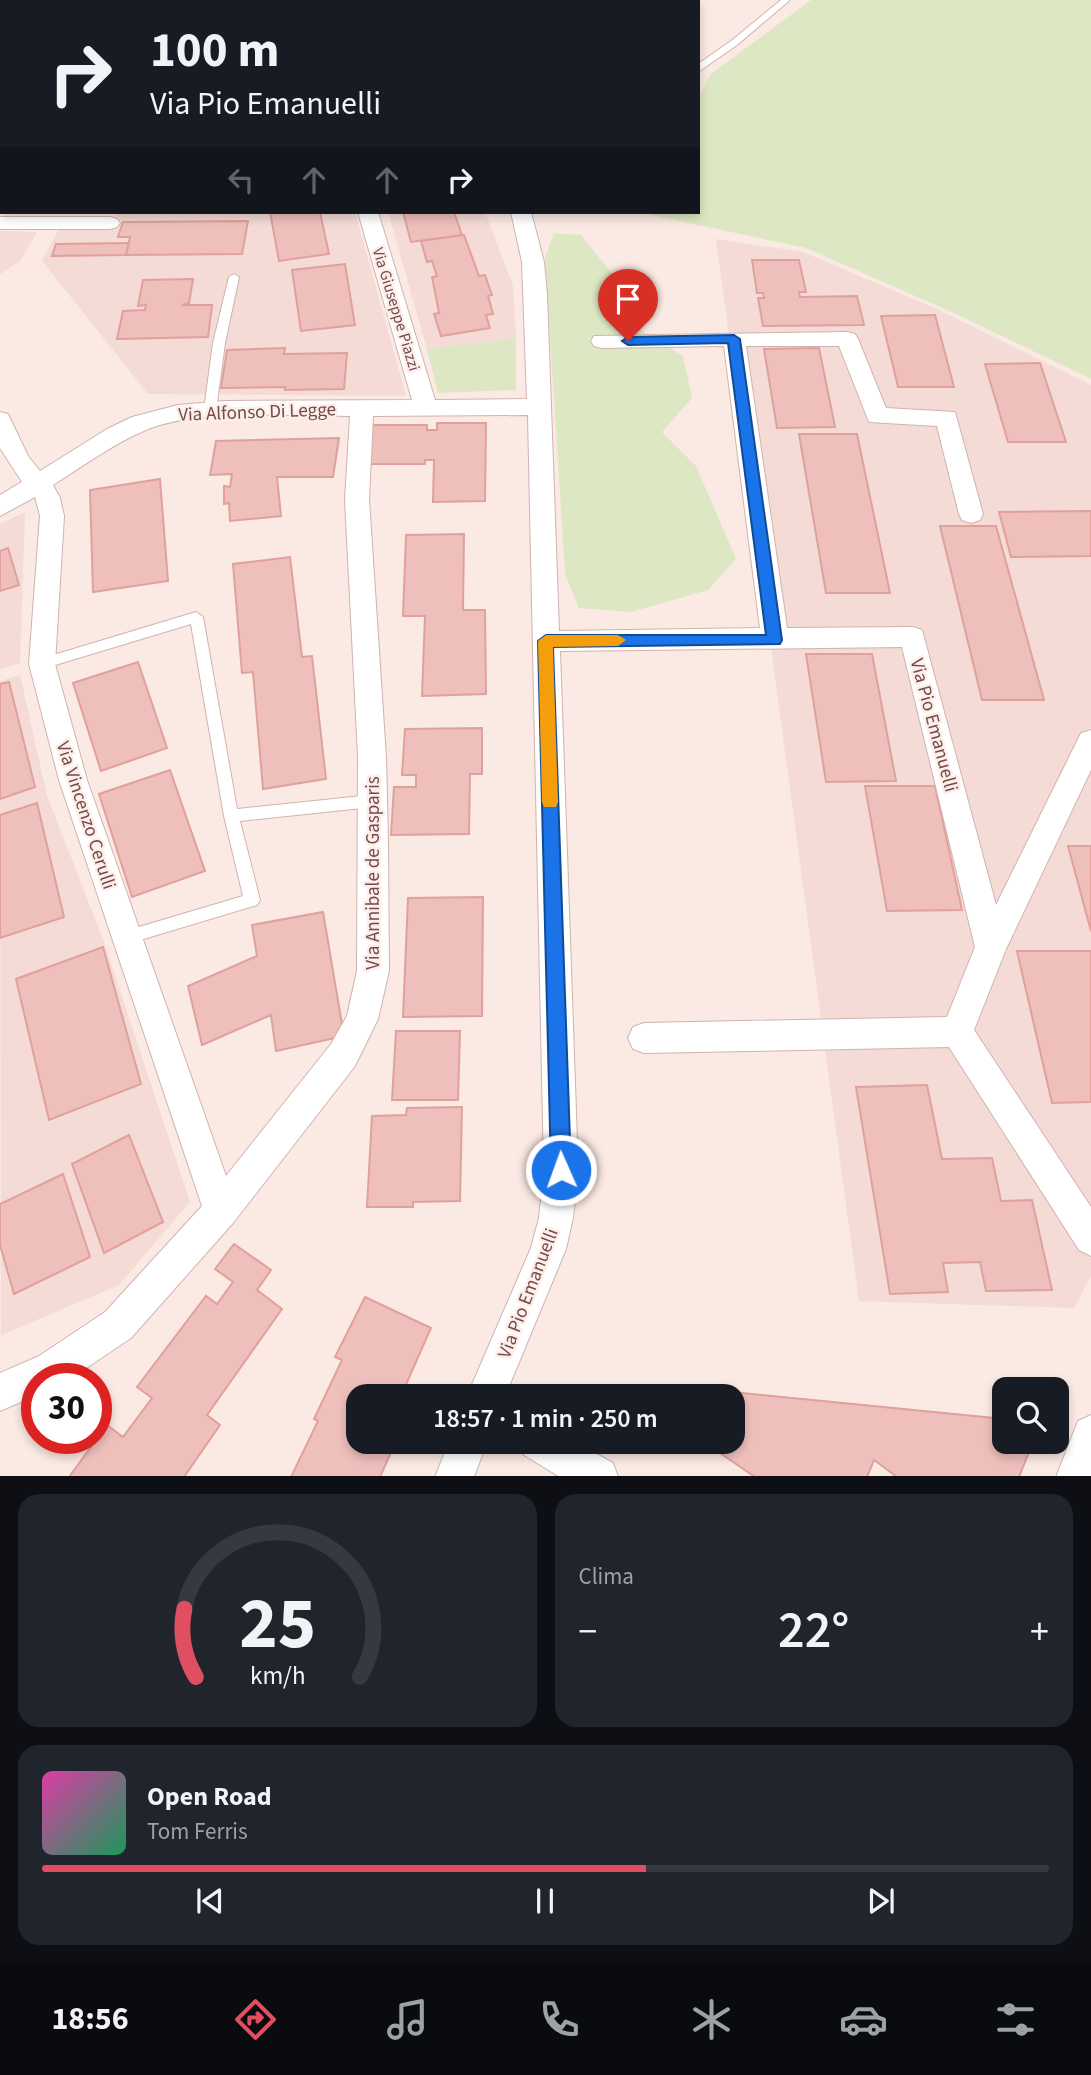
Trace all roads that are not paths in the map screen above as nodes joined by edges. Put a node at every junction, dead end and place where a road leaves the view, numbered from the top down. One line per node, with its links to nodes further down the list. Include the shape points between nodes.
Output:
1 (786, 0): 2 (lane)
2 (700, 67)
3 (369, 214): 10 (street, Via Giuseppe Piazzi)
4 (521, 214): 11 (street, Via Pio Emanuelli, via 536,276)
5 (0, 223): 6 (street)
6 (110, 223)
7 (234, 277): 13 (lane)
8 (734, 339): 9 (street); 17 (street, via 847,339 877,416 947,418); 18 (street)
9 (601, 341)
10 (426, 407): 11 (street, Via Alfonso Di Legge); 12 (street, Via Alfonso Di Legge)
11 (538, 407): 19 (street, Via Pio Emanuelli)
12 (362, 408): 13 (street, Via Alfonso Di Legge); 22 (street, Via Annibale de Gasparis, via 357,499)
13 (210, 410): 15 (street, Via Alfonso Di Legge, via 140,423)
14 (0, 420): 15 (street, Via Vincenzo Cerulli, via 19,461)
15 (39, 483): 16 (street, Via Alfonso Di Legge); 20 (street, Via Vincenzo Cerulli, via 50,500 52,516)
16 (0, 507)
17 (971, 514)
18 (775, 640): 19 (street, Via Pio Emanuelli); 25 (street, Via Pio Emanuelli, via 913,637)
19 (546, 641): 30 (street, Via Pio Emanuelli, via 560,1186 548,1249)
20 (43, 664): 23 (lane, via 196,617); 24 (street, Via Vincenzo Cerulli, via 72,780)
21 (1091, 741): 25 (street)
22 (372, 800): 23 (lane); 28 (street, Via Annibale de Gasparis, via 373,971 362,1020 343,1055)
23 (231, 816): 24 (lane, via 252,900)
24 (127, 936): 28 (street, Via Vincenzo Cerulli)
25 (991, 947): 26 (street)
26 (957, 1032): 27 (street); 29 (street)
27 (645, 1038)
28 (221, 1211): 31 (street, Via Annibale de Gasparis, via 108,1334 52,1369)
29 (1091, 1238)
30 (491, 1384)
31 (0, 1392)
32 (1091, 1434): 37 (street)
33 (463, 1454): 35 (street)
34 (559, 1454): 36 (street)
35 (454, 1476)
36 (599, 1476)
37 (1074, 1476)

